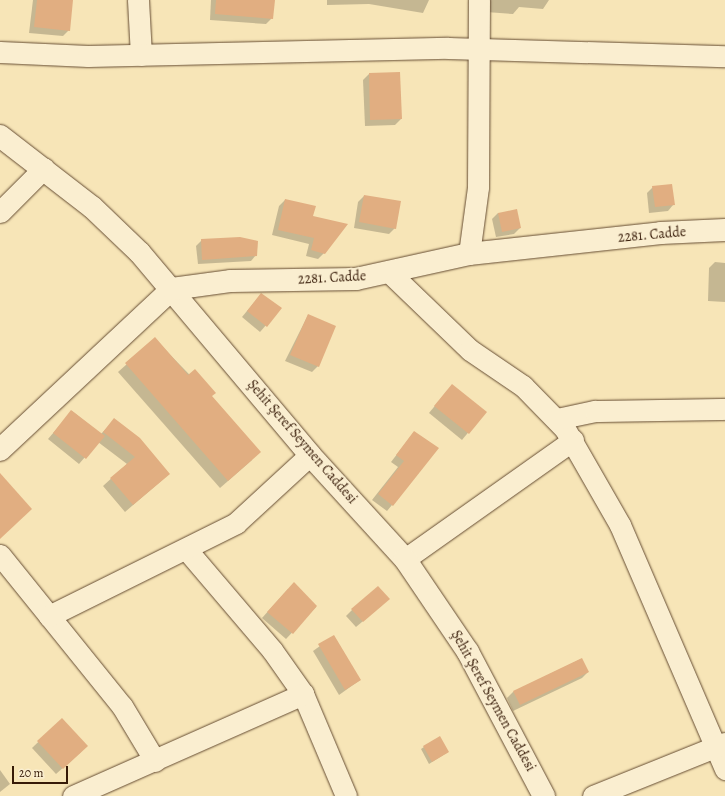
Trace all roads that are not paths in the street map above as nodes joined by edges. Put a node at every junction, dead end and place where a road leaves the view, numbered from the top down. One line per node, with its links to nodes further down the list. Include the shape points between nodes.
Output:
1 (138, 0): 5 (street)
2 (479, 0): 3 (street)
3 (479, 49): 5 (street); 6 (street); 11 (street, via 478,187)
4 (0, 52): 5 (street)
5 (141, 55)
6 (725, 56)
7 (0, 136): 8 (street, Şehit Şeref Seymen Caddesi)
8 (44, 168): 9 (street); 13 (street, Şehit Şeref Seymen Caddesi, via 108,222)
9 (0, 212)
10 (725, 230): 11 (street, 2281. Cadde, via 662,233)
11 (469, 254): 12 (street, 2281. Cadde)
12 (390, 273): 13 (street, 2281. Cadde, via 356,279 231,282); 15 (street, via 470,350 523,386)
13 (172, 289): 17 (street); 18 (street, Şehit Şeref Seymen Caddesi)
14 (725, 409): 15 (street, via 595,411)
15 (557, 419): 16 (street)
16 (573, 440): 21 (street); 24 (street, via 620,525)
17 (0, 450)
18 (310, 455): 19 (street, via 236,523); 21 (street, Şehit Şeref Seymen Caddesi)
19 (186, 549): 22 (street); 23 (street, via 272,650)
20 (0, 555): 22 (street)
21 (405, 559): 29 (street, Şehit Şeref Seymen Caddesi, via 468,652)
22 (49, 616): 25 (street, via 122,706)
23 (303, 694): 25 (street); 28 (street)
24 (720, 745): 26 (street); 30 (street)
25 (155, 761): 27 (street)
26 (725, 769)
27 (73, 796)
28 (346, 796)
29 (544, 796)
30 (593, 796)

